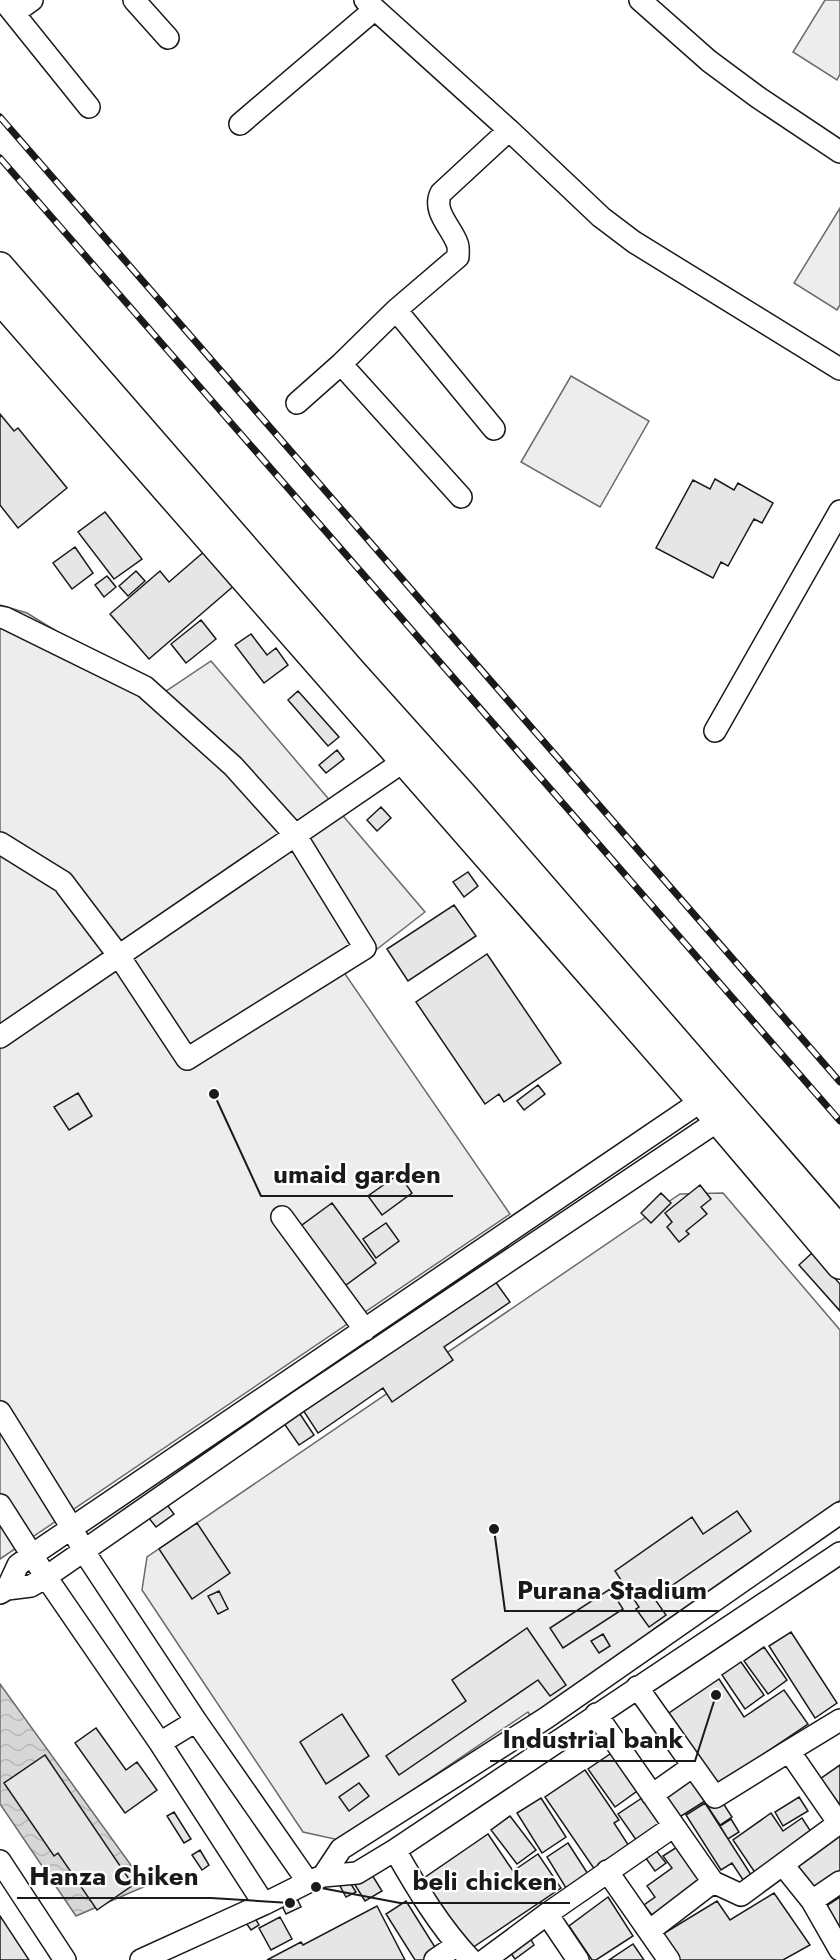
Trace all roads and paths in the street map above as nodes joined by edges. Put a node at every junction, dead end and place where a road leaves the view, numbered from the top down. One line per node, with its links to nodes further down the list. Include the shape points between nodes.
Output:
1 (32, 0): 5 (street)
2 (134, 0): 6 (street)
3 (640, 0): 10 (street, via 709,61)
4 (370, 4): 8 (street); 9 (street)
5 (9, 7): 7 (street)
6 (168, 38)
7 (89, 107)
8 (240, 124)
9 (509, 130): 13 (street, via 438,199 439,210 458,244 458,257); 15 (street, via 601,217 634,242)
10 (840, 152)
11 (0, 266): 27 (main road)
12 (0, 300): 22 (main road)
13 (396, 310): 14 (street); 17 (street)
14 (341, 364): 16 (street); 18 (street)
15 (840, 369)
16 (297, 402)
17 (494, 429)
18 (461, 497)
19 (840, 512): 21 (street)
20 (0, 618): 23 (street, via 145,687 233,766)
21 (715, 731)
22 (404, 761): 23 (street); 27 (main road)
23 (296, 836): 25 (street); 25 (street, via 365,948 187,1059)
24 (0, 843): 25 (street, via 63,882)
25 (120, 956): 26 (street)
26 (0, 1037)
27 (719, 1105): 29 (main road); 30 (main road); 31 (street); 36 (street)
28 (282, 1217): 31 (street)
29 (840, 1230)
30 (840, 1265)
31 (365, 1329): 35 (street)
32 (0, 1412): 35 (street)
33 (0, 1505): 38 (street)
34 (840, 1513): 55 (street, via 546,1718 341,1849)
35 (72, 1528): 36 (street); 38 (street)
36 (83, 1550): 39 (street); 44 (street)
37 (840, 1553): 41 (street)
38 (32, 1555): 39 (street); 40 (street, via 18,1565)
39 (46, 1577): 40 (street, via 31,1586); 45 (street)
40 (3, 1591)
41 (637, 1687): 42 (street); 47 (street)
42 (596, 1714): 48 (street); 51 (street)
43 (840, 1720): 46 (street)
44 (196, 1721): 45 (street); 55 (street)
45 (160, 1743): 59 (street)
46 (789, 1751): 47 (street, via 715,1797); 49 (street)
47 (693, 1766): 48 (street)
48 (652, 1795): 50 (street)
49 (839, 1824): 53 (street)
50 (674, 1826): 54 (street); 56 (street)
51 (394, 1850): 55 (street, via 357,1873); 63 (street, via 427,1906)
52 (0, 1861): 64 (street)
53 (783, 1865): 56 (street, via 741,1895); 58 (street)
54 (607, 1871): 60 (street); 61 (street)
55 (315, 1879): 59 (street)
56 (713, 1882): 61 (street)
57 (840, 1882): 58 (street)
58 (812, 1901): 62 (street)
59 (264, 1904): 65 (street)
60 (547, 1914): 67 (street); 68 (street)
61 (649, 1931): 69 (street)
62 (839, 1945)
63 (464, 1953): 66 (street)
64 (65, 1960)
65 (141, 1960)
66 (435, 1960)
67 (485, 1960)
68 (578, 1960)
69 (669, 1960)

